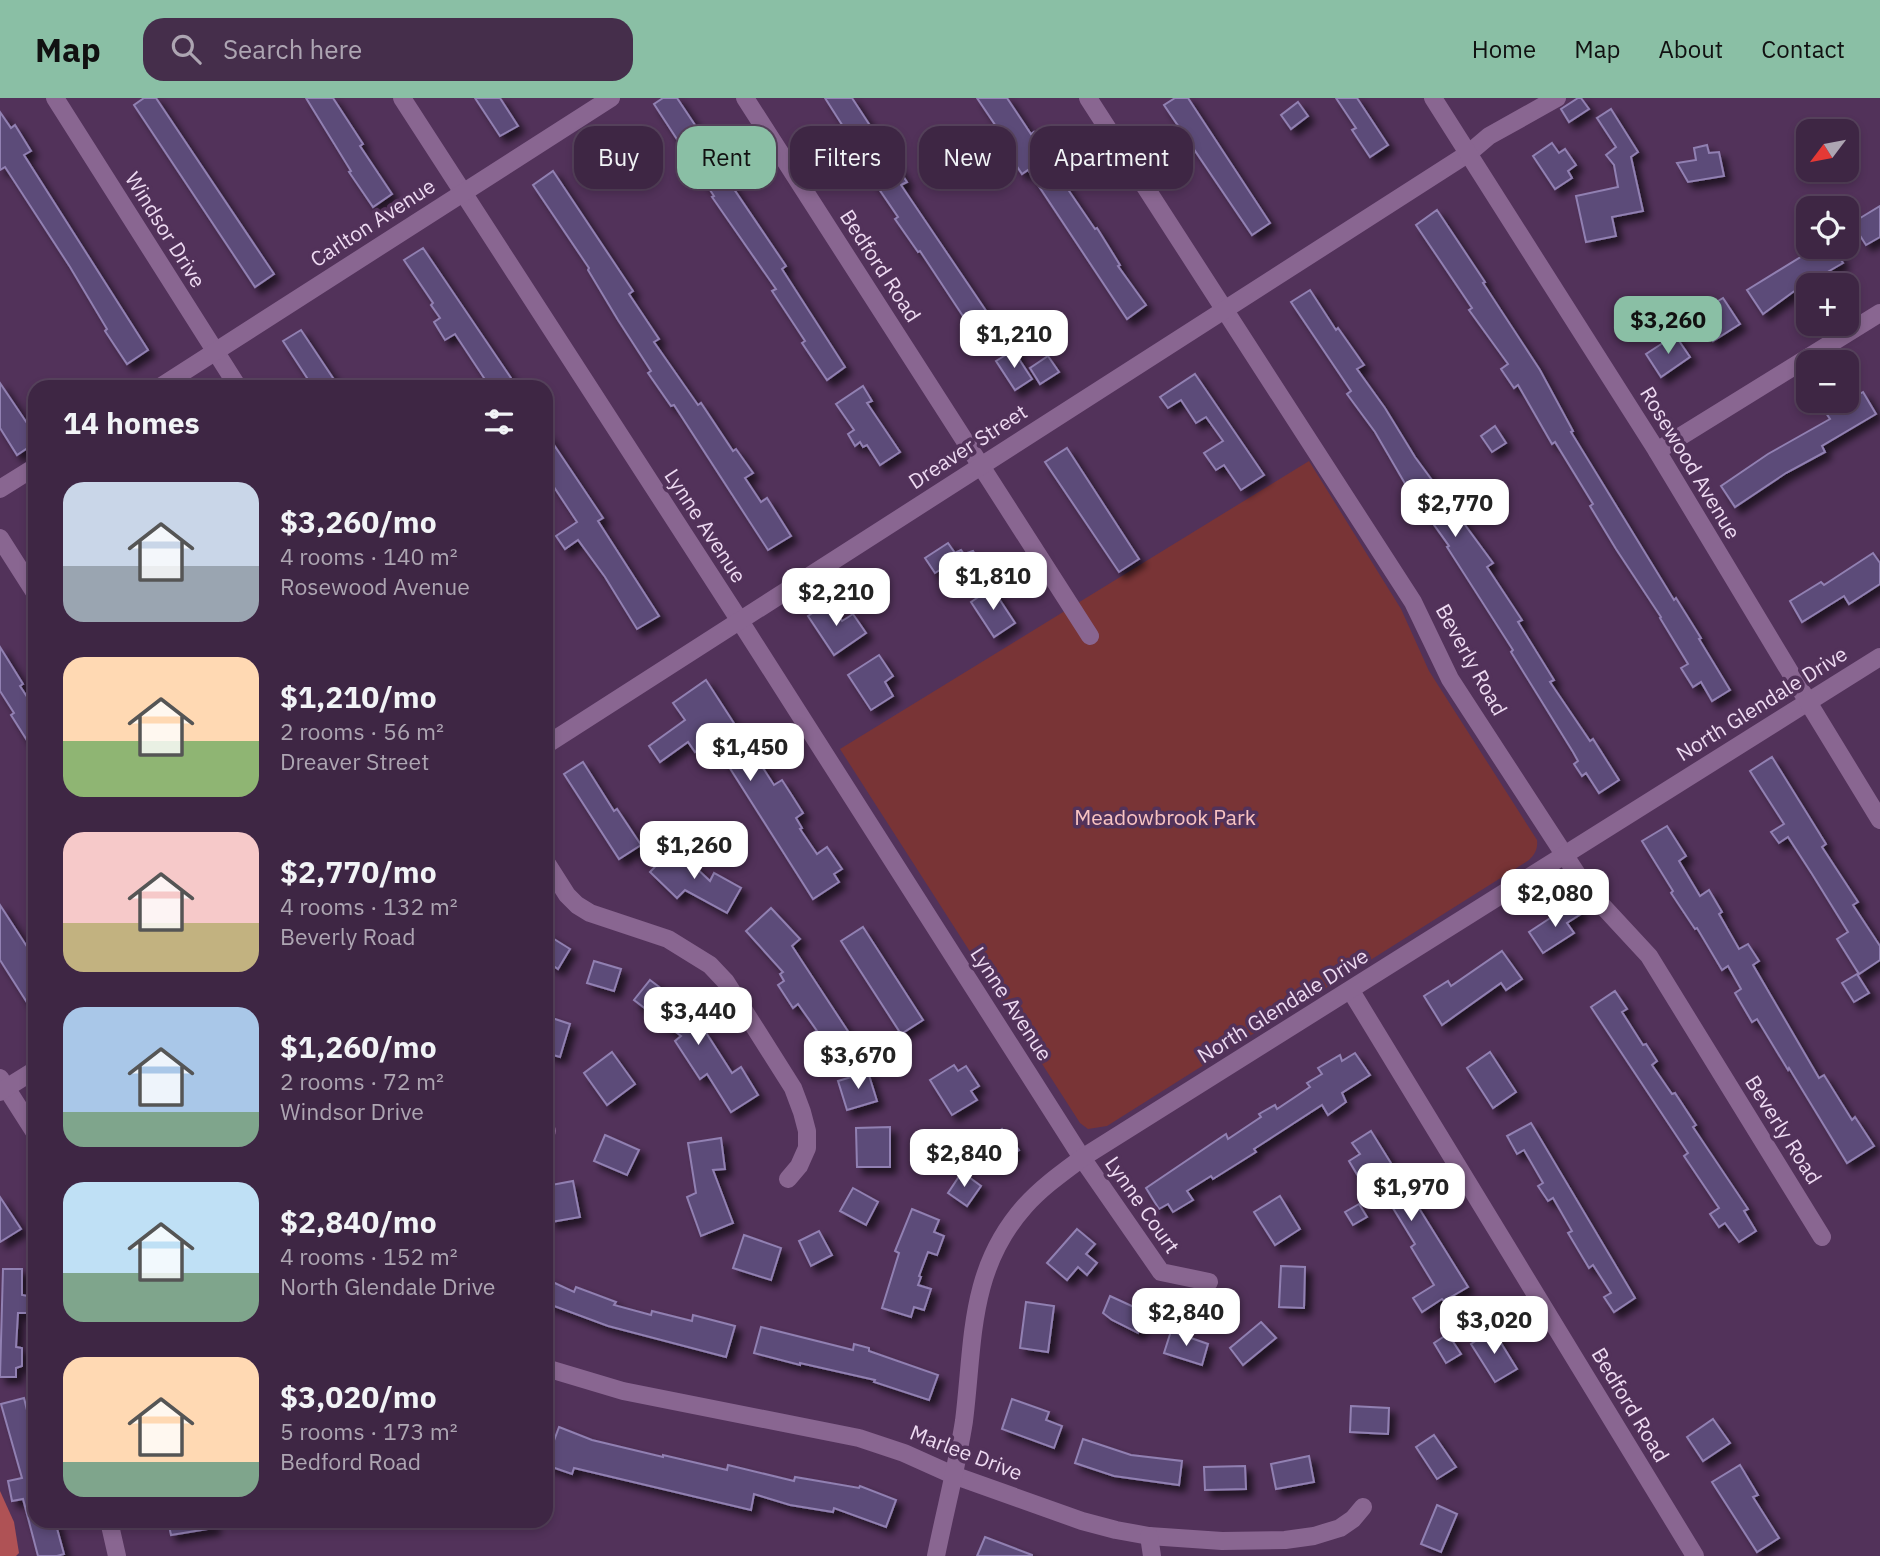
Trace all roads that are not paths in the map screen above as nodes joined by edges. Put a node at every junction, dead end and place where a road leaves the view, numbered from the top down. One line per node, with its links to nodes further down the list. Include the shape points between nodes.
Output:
1 (55, 98): 12 (street, Windsor Drive)
2 (401, 98): 9 (street, Lynne Avenue)
3 (611, 98): 9 (street, Carlton Avenue)
4 (745, 98): 16 (street, Bedford Road)
5 (1088, 98): 10 (street, Beverly Road)
6 (1433, 98): 8 (street, Rosewood Avenue)
7 (1557, 98): 8 (street, Dreaver Street, via 1489,136)
8 (1469, 153): 10 (street, Dreaver Street); 15 (street, Rosewood Avenue)
9 (463, 193): 12 (street, Carlton Avenue); 21 (street, Lynne Avenue)
10 (1224, 310): 16 (street, Dreaver Street); 27 (street, Beverly Road, via 1413,602 1450,679)
11 (1880, 313): 15 (street)
12 (215, 352): 13 (street, Carlton Avenue); 14 (street, Windsor Drive)
13 (171, 380)
14 (233, 380)
15 (1657, 451): 24 (street, Rosewood Avenue)
16 (981, 466): 21 (street, Dreaver Street); 22 (street, Bedford Road)
17 (28, 471): 18 (street)
18 (0, 489)
19 (0, 538): 20 (street)
20 (28, 582)
21 (740, 621): 25 (street, Dreaver Street); 33 (street, Lynne Avenue)
22 (1090, 636)
23 (1880, 657): 24 (street, North Glendale Drive)
24 (1808, 702): 26 (street, Rosewood Avenue); 27 (street, North Glendale Drive)
25 (553, 741)
26 (1880, 820)
27 (1565, 855): 29 (street, North Glendale Drive); 35 (street, Beverly Road, via 1586,888 1649,956)
28 (553, 873): 34 (street, via 577,905 668,939 710,965 726,982 793,1088 802,1112 807,1148)
29 (1351, 990): 33 (street, North Glendale Drive); 45 (street, Bedford Road)
30 (28, 1073): 31 (street)
31 (2, 1086): 32 (street)
32 (28, 1123)
33 (1082, 1158): 36 (street, Lynne Court, via 1161,1272); 38 (street, North Glendale Drive, via 1026,1206 995,1249 983,1277)
34 (788, 1179)
35 (1822, 1237)
36 (1209, 1282)
37 (553, 1370): 38 (street, Marlee Drive, via 623,1391 859,1438)
38 (953, 1475): 41 (street, Marlee Drive, via 1082,1521); 43 (street, North Glendale Drive)
39 (1363, 1507): 41 (street, Marlee Drive, via 1340,1528 1285,1540)
40 (111, 1528): 42 (street)
41 (1149, 1536): 44 (street)
42 (117, 1556)
43 (936, 1556)
44 (1152, 1556)
45 (1695, 1556)

